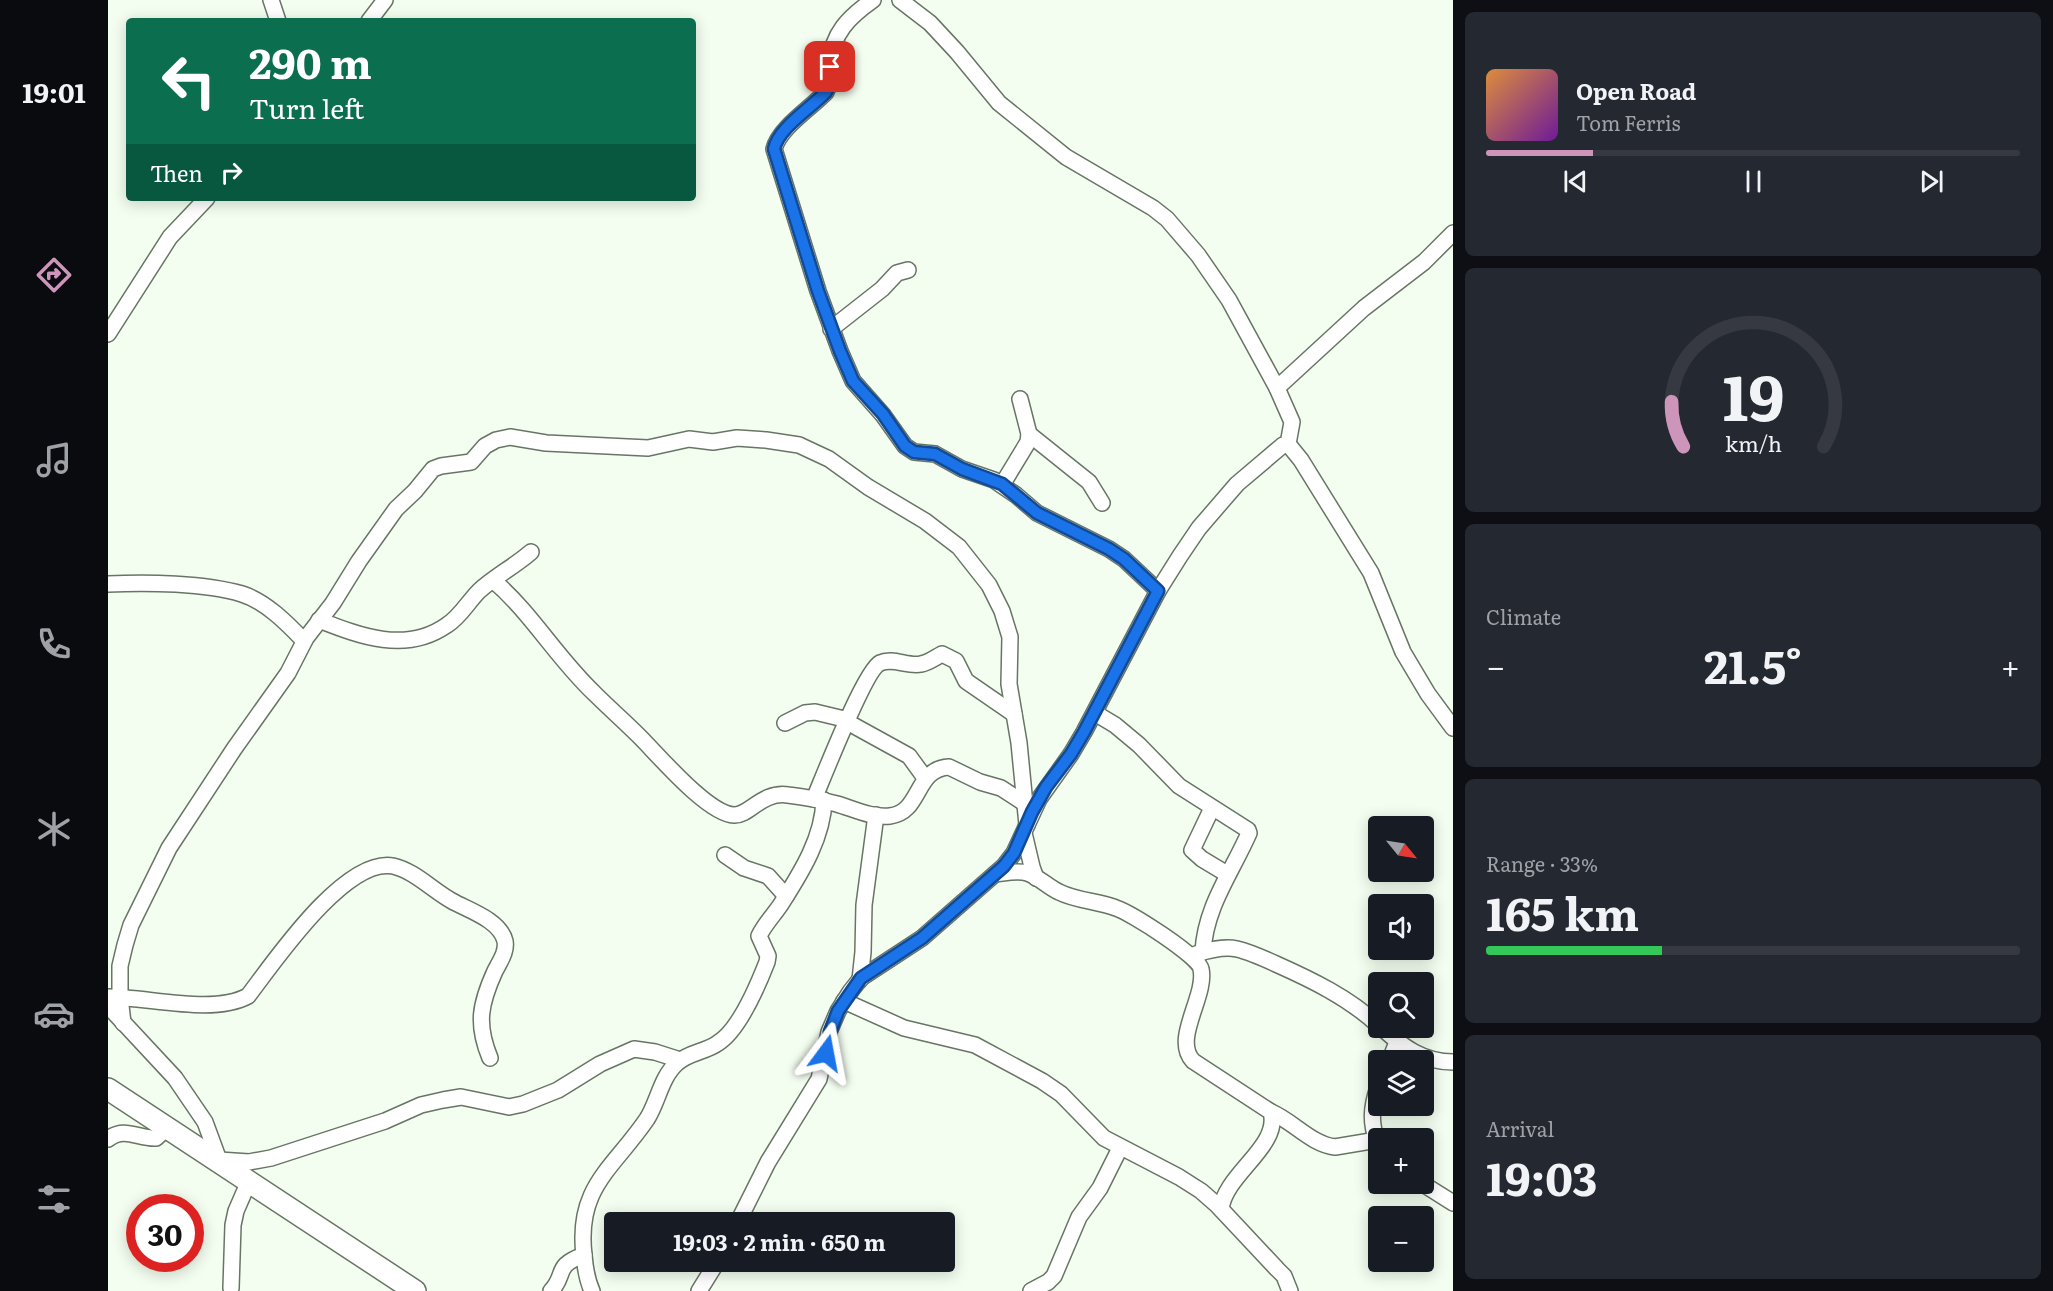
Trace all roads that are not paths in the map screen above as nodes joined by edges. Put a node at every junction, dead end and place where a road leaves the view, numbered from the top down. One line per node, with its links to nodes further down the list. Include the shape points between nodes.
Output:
1 (271, 0): 5 (street)
2 (385, 0): 6 (street)
3 (873, 0): 10 (street, via 847,20 836,38 826,92 789,126 774,149)
4 (900, 0): 12 (street, via 930,22 999,103 1066,157 1167,219 1215,279)
5 (277, 18)
6 (371, 18)
7 (204, 201): 11 (street, via 170,237)
8 (1453, 233): 12 (street)
9 (908, 270): 10 (street, via 897,273)
10 (831, 329): 16 (street, via 853,381 909,450 935,454)
11 (108, 334)
12 (1277, 388): 15 (street, via 1292,422)
13 (1020, 399): 14 (street)
14 (1029, 434): 16 (street, via 1024,450); 17 (street, via 1089,482)
15 (1288, 444): 21 (street, via 1228,494 1189,542); 28 (street, via 1371,573 1404,652)
16 (1002, 484): 21 (street, via 1037,513 1124,559)
17 (1102, 503)
18 (531, 552): 19 (street)
19 (494, 581): 22 (street, via 448,625 411,640 376,640); 30 (street, via 593,693 712,806 734,815 769,796 784,794)
20 (108, 584): 23 (street, via 164,583 243,594 280,618)
21 (1158, 591): 24 (street)
22 (319, 620): 23 (street); 25 (street, via 396,509 426,476 441,466 471,462 496,440 510,437 546,443 648,448 689,440 785,442 829,459 959,547 989,585 1002,611 1010,637 1009,684)
23 (304, 641): 42 (street, via 288,673 169,848 131,925)
24 (1095, 713): 32 (street, via 1139,745 1179,786); 34 (street, via 1043,793)
25 (1014, 714): 26 (street, via 966,681 956,661 942,654 920,665 891,661 877,664); 31 (street)
26 (848, 722): 27 (street, via 814,712); 29 (street, via 909,756); 30 (street)
27 (784, 723)
28 (1453, 728)
29 (925, 778): 31 (street, via 932,771 949,767 1001,788); 33 (street, via 902,813)
30 (819, 800): 33 (street); 39 (street, via 823,819 816,840)
31 (1024, 803): 34 (street)
32 (1212, 808): 37 (street, via 1192,850); 37 (street, via 1249,833)
33 (876, 815): 41 (street, via 864,905)
34 (1026, 829): 36 (street, via 1014,853); 38 (street)
35 (725, 855): 39 (street, via 744,868 768,876)
36 (995, 874): 38 (street, via 1025,872); 41 (street, via 922,938)
37 (1227, 874): 40 (street)
38 (1036, 878): 40 (street, via 1060,893 1129,914)
39 (786, 896): 49 (street, via 759,936 767,962 740,1022 718,1044)
40 (1197, 953): 44 (street, via 1234,948 1253,954 1305,976); 52 (street, via 1202,979 1187,1053 1193,1061)
41 (860, 980): 43 (street)
42 (112, 1000): 48 (street, via 213,1005 237,1002 248,996 330,897 370,869 394,867 486,919 504,938 504,953 480,1013 480,1030); 57 (street, via 123,1023 175,1078 205,1122)
43 (844, 1001): 56 (street, via 904,1028 975,1045 997,1056 1061,1094 1104,1138); 62 (street, via 830,1032 819,1079 768,1162)
44 (1368, 1017)
45 (1393, 1038): 46 (street)
46 (1397, 1042): 47 (street); 50 (street, via 1437,1062)
47 (1394, 1050)
48 (490, 1058)
49 (680, 1060): 57 (street, via 634,1049 524,1104 509,1107 460,1097 443,1100 271,1158); 63 (street, via 672,1068 648,1117 590,1196 582,1234)
50 (1453, 1062)
51 (108, 1089): 53 (street)
52 (1271, 1112): 55 (street, via 1328,1146); 61 (street, via 1273,1123 1266,1140 1225,1193)
53 (167, 1128): 54 (street, via 156,1138 124,1132); 57 (street)
54 (108, 1139)
55 (1368, 1143)
56 (1120, 1148): 61 (street, via 1179,1177); 70 (street, via 1100,1188 1079,1217 1054,1276)
57 (224, 1164): 58 (street)
58 (249, 1181): 65 (street, via 233,1225); 66 (street)
59 (1434, 1191): 60 (street)
60 (1453, 1203)
61 (1221, 1209): 71 (street, via 1284,1276)
62 (743, 1212)
63 (584, 1255): 67 (street, via 563,1268); 68 (street)
64 (711, 1272): 69 (street)
65 (231, 1288)
66 (415, 1291)
67 (551, 1291)
68 (592, 1291)
69 (699, 1291)
70 (1031, 1291)
71 (1290, 1291)

